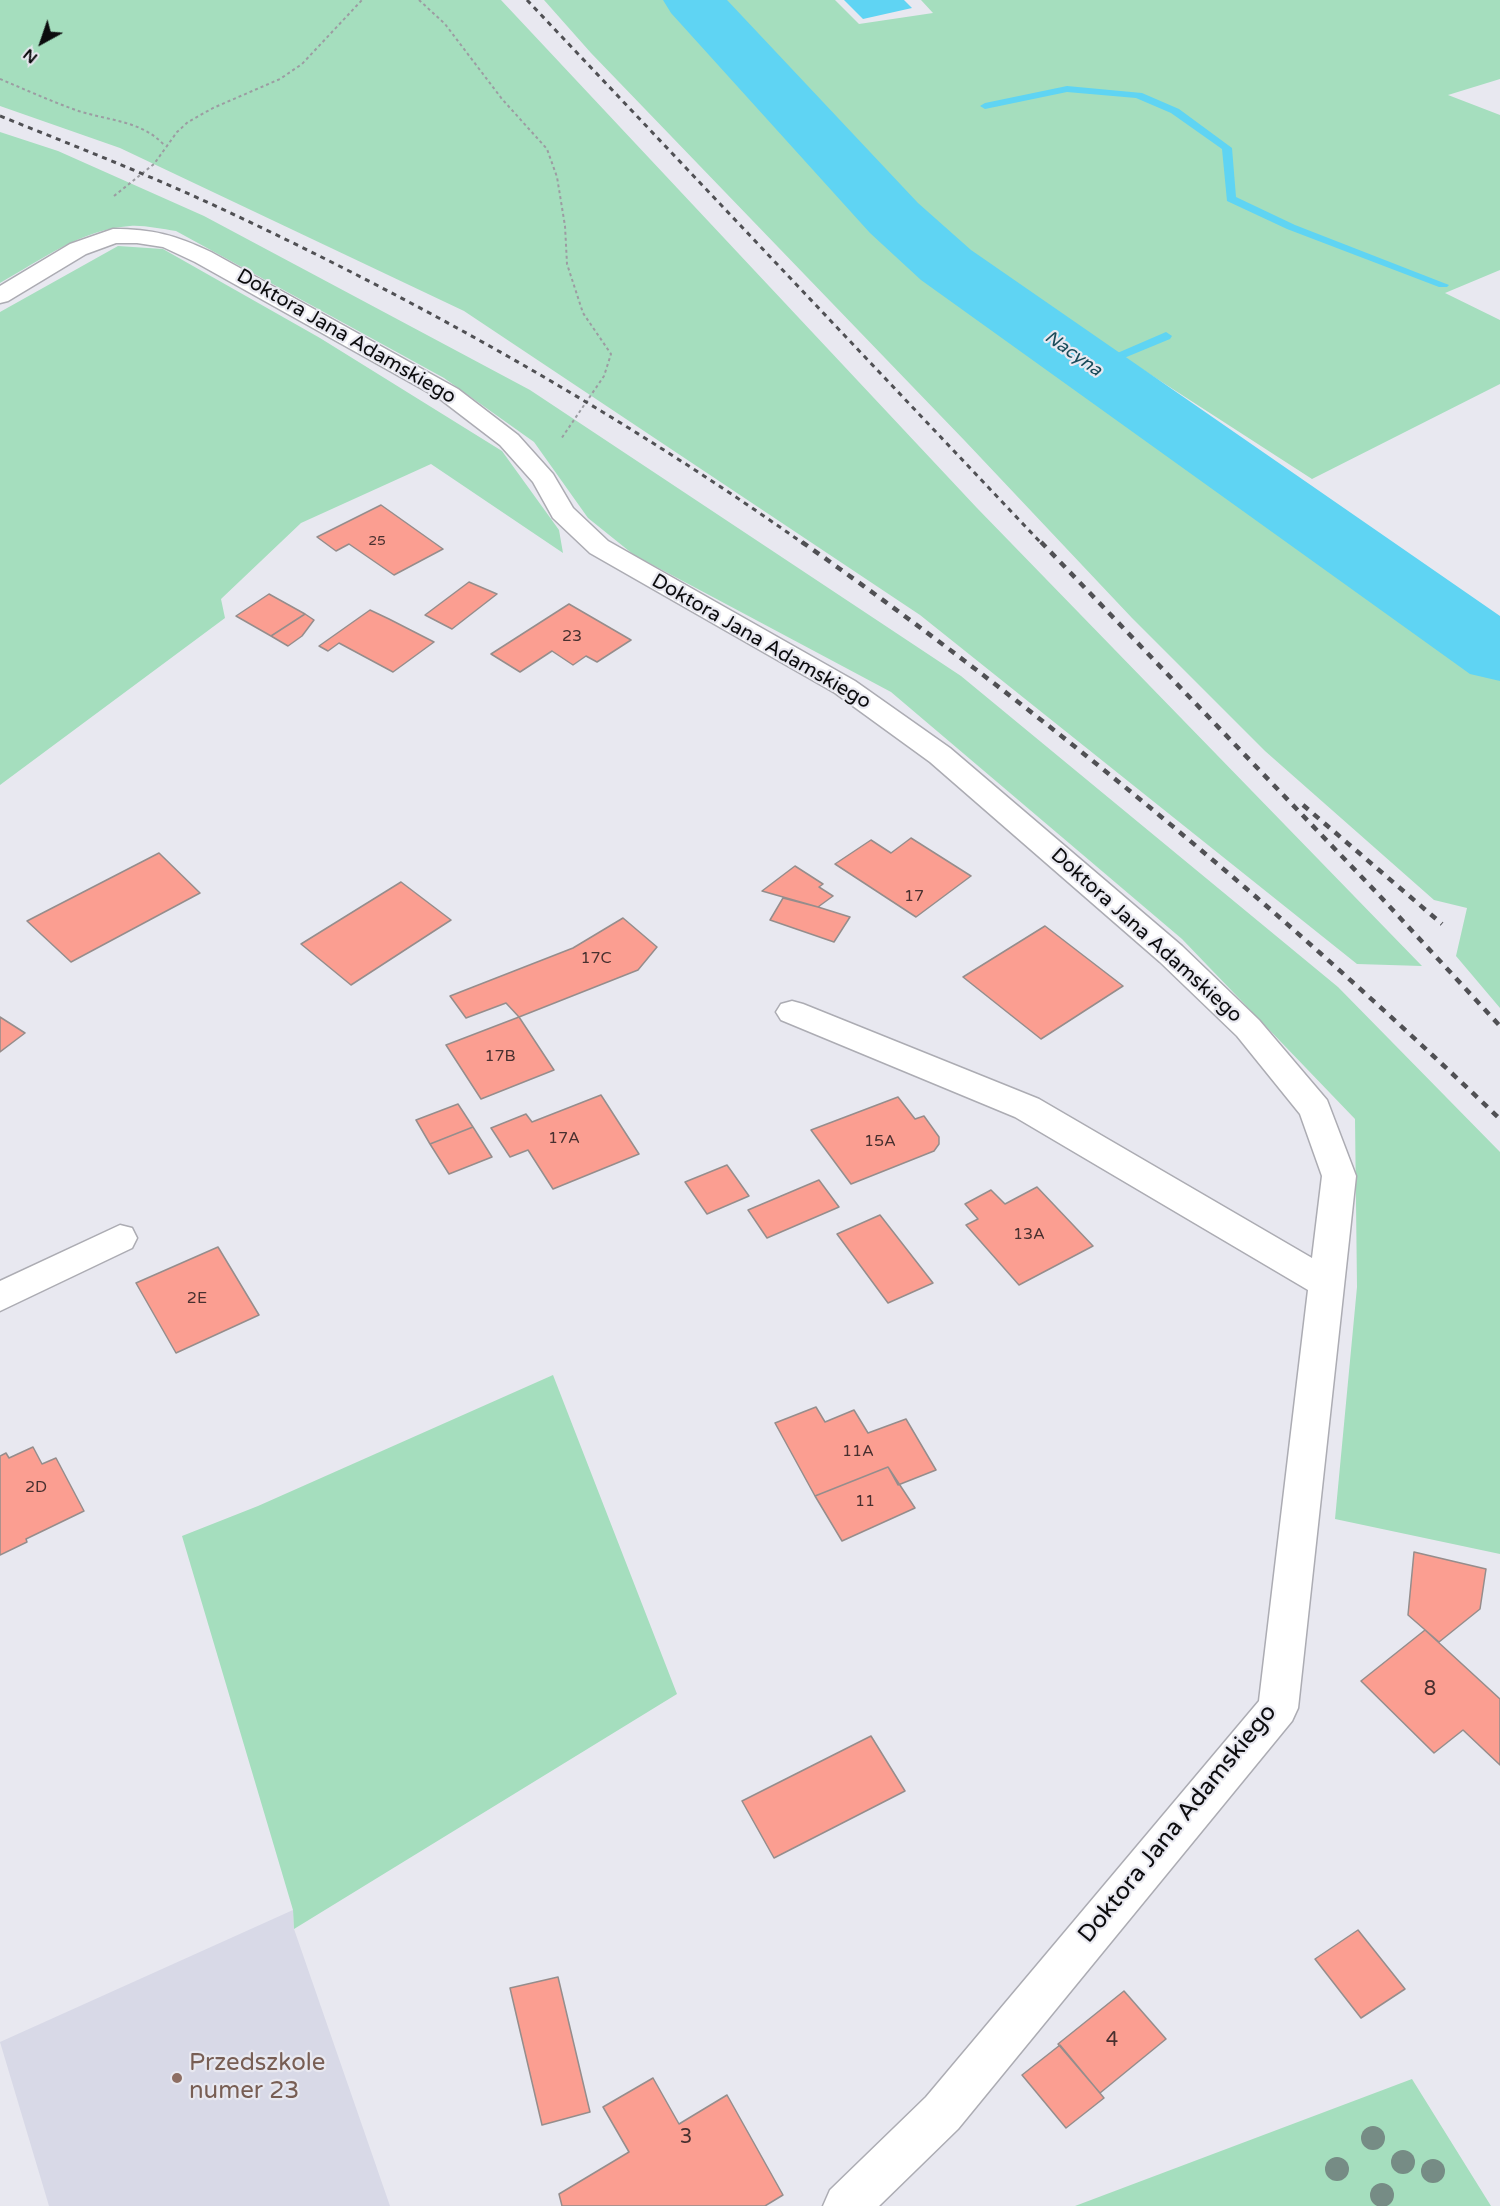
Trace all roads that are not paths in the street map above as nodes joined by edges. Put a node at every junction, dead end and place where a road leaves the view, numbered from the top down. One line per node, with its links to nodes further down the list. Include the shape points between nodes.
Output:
1 (0, 296): 4 (street, Doktora Jana Adamskiego, via 78,249 113,236 169,241 203,256 449,393 509,440 544,479 562,512 599,548 845,687 940,755 1171,954 1248,1028 1315,1109 1339,1176)
2 (792, 1012): 4 (street, via 1027,1108)
3 (120, 1238): 5 (street)
4 (1326, 1283): 6 (street, Doktora Jana Adamskiego, via 1278,1708 942,2114)
5 (0, 1297)
6 (846, 2206)

